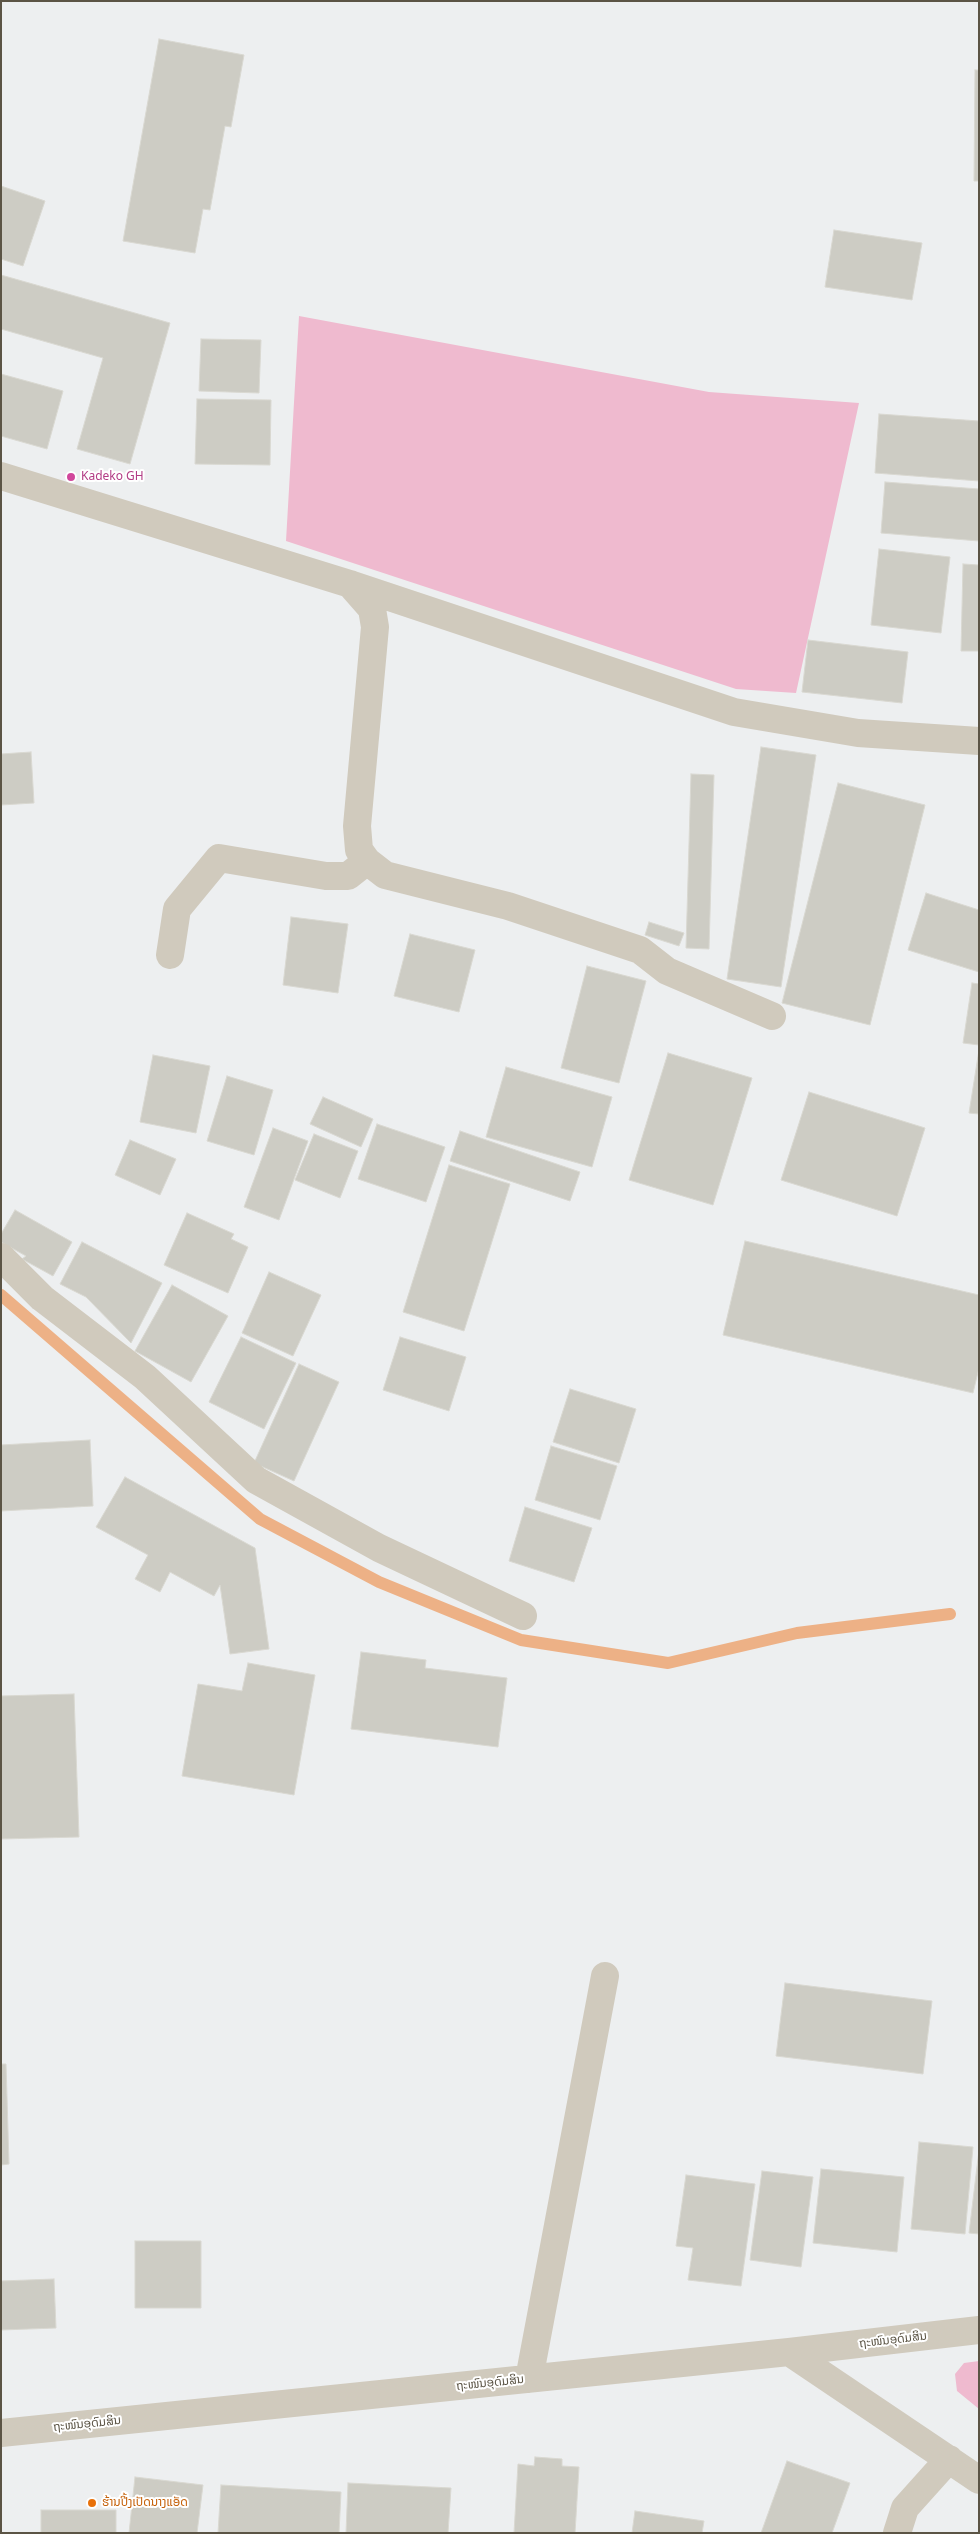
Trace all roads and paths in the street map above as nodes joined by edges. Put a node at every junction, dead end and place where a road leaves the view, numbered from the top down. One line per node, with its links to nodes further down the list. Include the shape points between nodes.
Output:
1 (1, 476): 2 (street)
2 (350, 584): 3 (street, via 734,712 858,733); 4 (street, via 372,610 375,627 357,826 359,850)
3 (979, 741)
4 (367, 861): 5 (street, via 348,876 326,876 219,858 178,909); 6 (street, via 384,875 508,906 640,950 667,971)
5 (170, 955)
6 (772, 1016)
7 (1, 1257): 8 (street, via 42,1298 145,1377 256,1480 379,1548)
8 (524, 1616)
9 (605, 1976): 12 (street)
10 (979, 2330): 11 (street, ຖະໜົນອຸດົມສິນ)
11 (789, 2352): 12 (street, ຖະໜົນອຸດົມສິນ); 14 (street)
12 (529, 2379): 13 (street, ຖະໜົນອຸດົມສິນ)
13 (1, 2433)
14 (949, 2459): 15 (street); 16 (street, via 905,2508)
15 (979, 2480)
16 (897, 2533)

